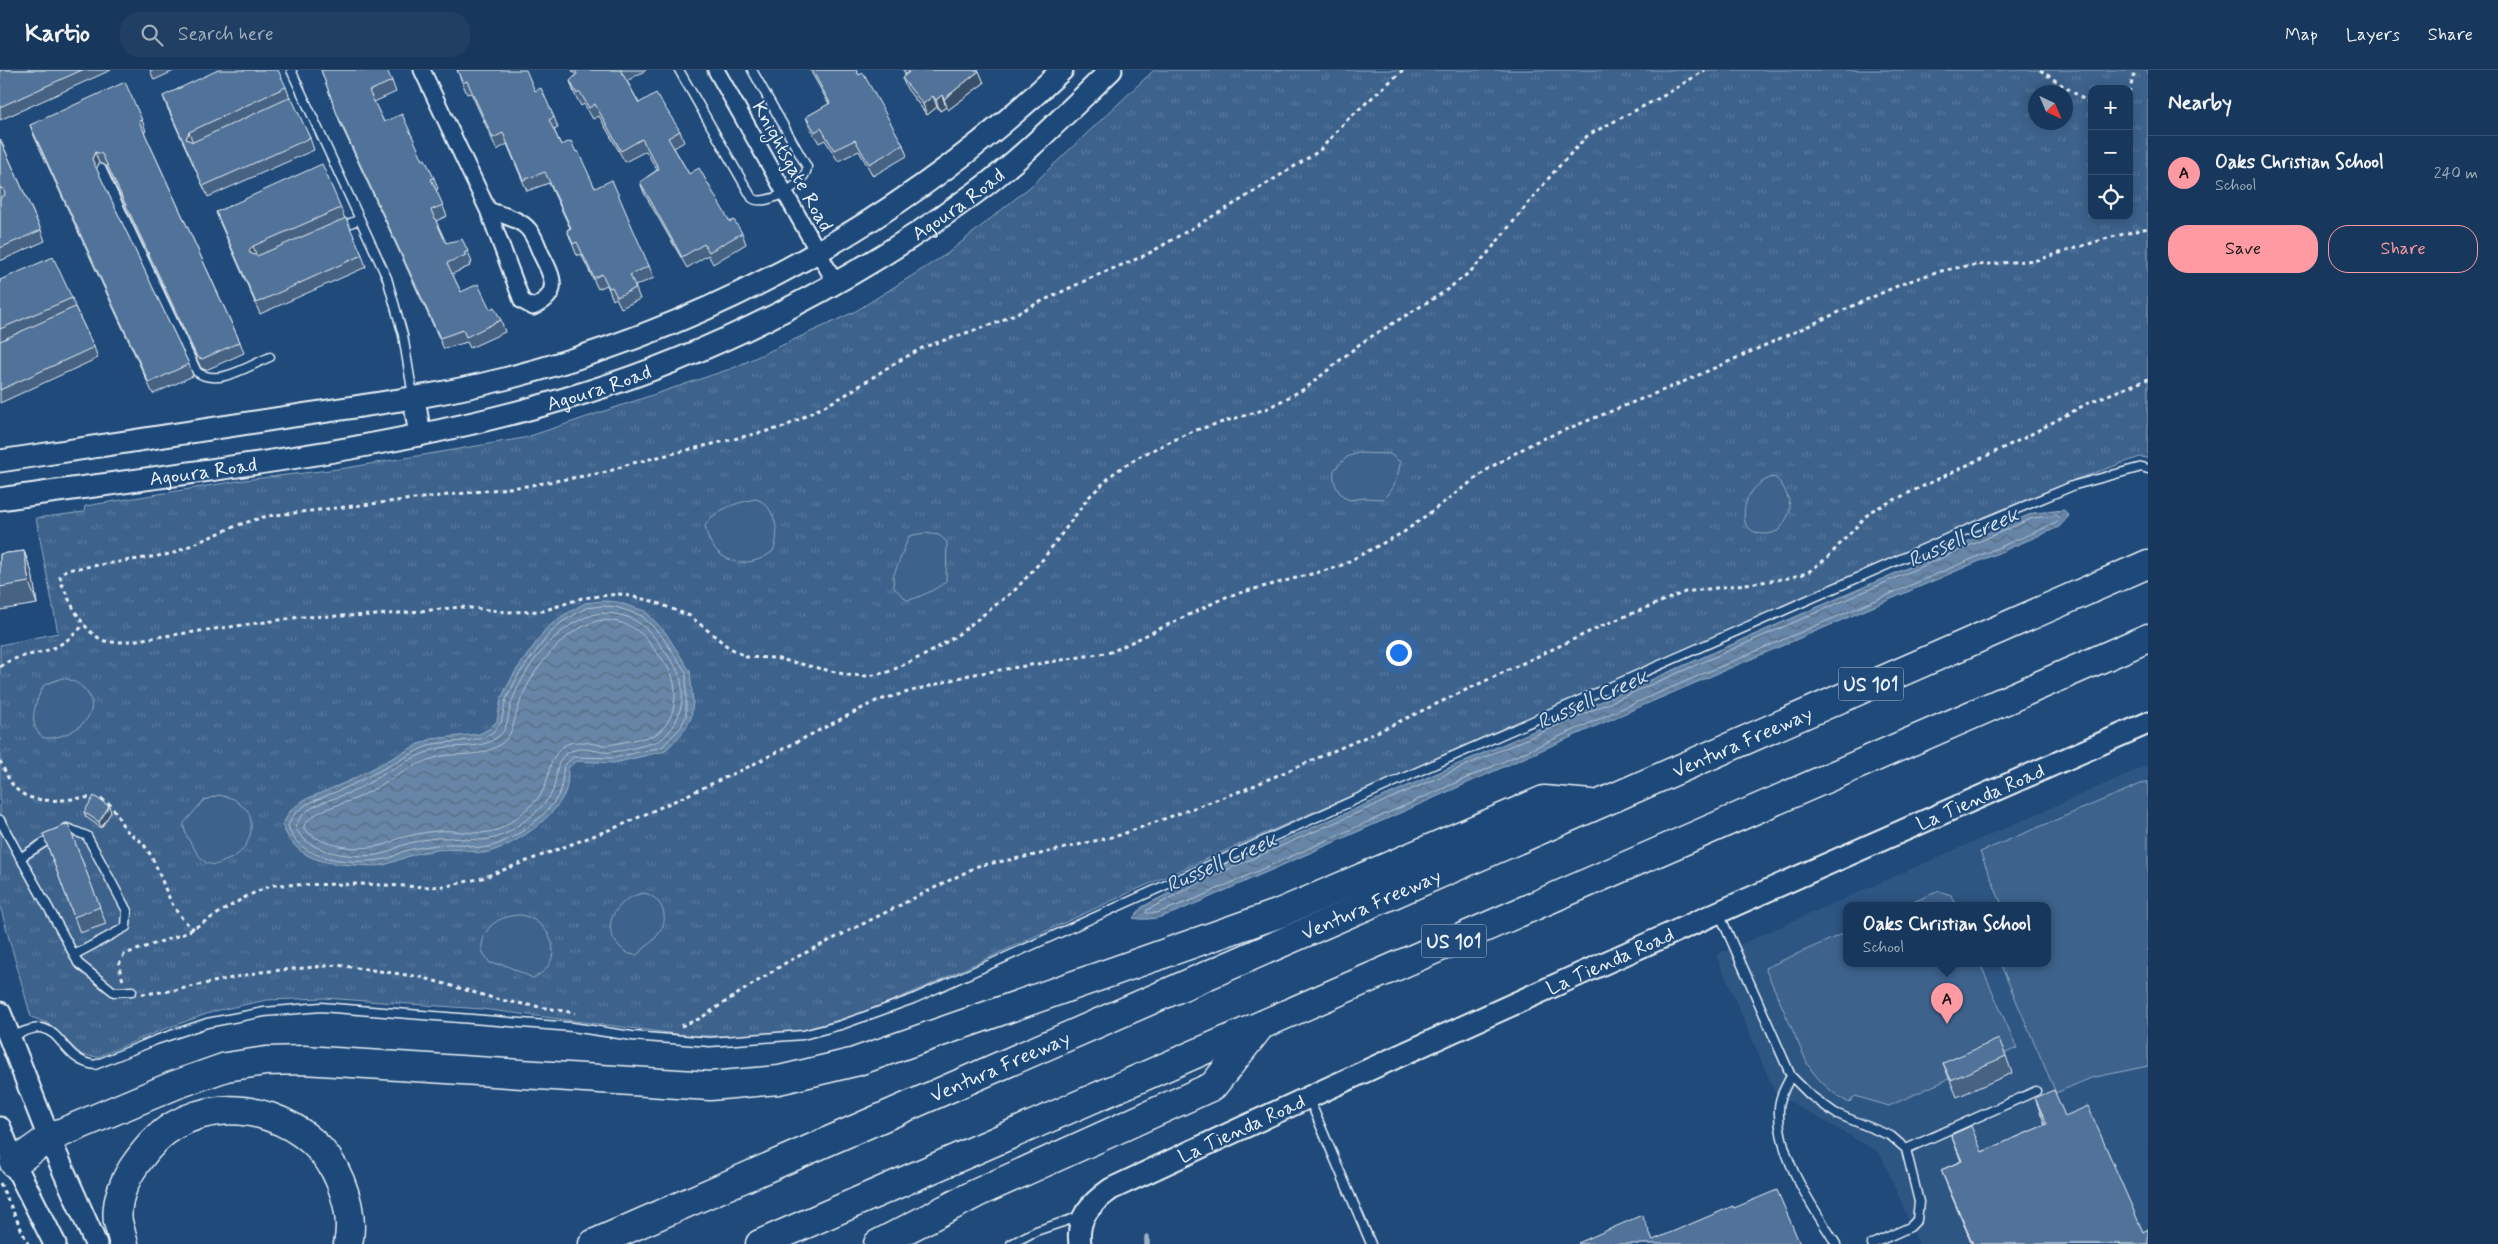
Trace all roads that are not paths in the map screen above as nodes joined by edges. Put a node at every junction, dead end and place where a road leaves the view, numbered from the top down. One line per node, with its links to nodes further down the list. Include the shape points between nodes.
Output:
1 (292, 70): 8 (lane)
2 (422, 70): 12 (street)
3 (679, 70): 11 (lane, via 752,198 762,202)
4 (716, 70): 11 (street, Knightsgate Road)
5 (752, 70): 11 (lane, via 807,167 803,180)
6 (1062, 70): 15 (main road, Agoura Road, via 966,155 911,195)
7 (1111, 70): 16 (main road, Agoura Road, via 978,192 906,242)
8 (304, 98): 9 (lane); 13 (lane)
9 (296, 102)
10 (101, 168): 17 (lane, via 197,372 205,378 218,379)
11 (786, 192): 15 (street, Knightsgate Road)
12 (488, 210): 12 (street, via 522,301 533,307 546,301 553,288 552,274 530,230 522,223)
13 (360, 218): 14 (lane); 18 (lane, via 387,278)
14 (335, 229)
15 (819, 252): 16 (street, Knightsgate Road); 18 (main road, Agoura Road, via 710,307 614,347 505,379)
16 (835, 282): 19 (main road, Agoura Road, via 749,328 670,362 585,392)
17 (270, 357)
18 (414, 398): 19 (main road); 20 (main road, Agoura Road)
19 (420, 435): 22 (main road, Agoura Road, via 292,458)
20 (0, 461)
21 (2148, 469): 34 (lane, via 2142,467 2075,485 1971,528 913,999 841,1025 803,1035 710,1042 650,1038 572,1027 320,1007 264,1012 207,1023 95,1065 74,1058 53,1034 41,1028)
22 (0, 499)
23 (2148, 564): 26 (highway, Ventura Freeway / US 101)
24 (2148, 638): 33 (highway, US 101)
25 (2148, 723): 29 (main road, La Tienda Road)
26 (1595, 804): 39 (highway, via 1544,800 1276,914 855,1062 779,1080 710,1086 304,1060 266,1061 226,1067 175,1085); 47 (highway, Ventura Freeway / US 101)
27 (0, 820): 28 (lane)
28 (20, 858): 30 (lane); 30 (lane, via 67,828 87,836 127,911 126,927)
29 (1719, 912): 35 (lane); 37 (main road, La Tienda Road)
30 (74, 955): 31 (lane, via 78,963 114,992)
31 (132, 991)
32 (0, 1013): 34 (main road)
33 (1260, 1026): 48 (highway, US 101); 49 (highway, via 1213,1086 977,1193)
34 (10, 1037): 39 (main road)
35 (1791, 1076): 40 (lane, via 1835,1113 1891,1136); 53 (lane, via 1779,1109 1784,1142 1803,1191)
36 (2036, 1091): 40 (lane)
37 (1308, 1097): 42 (main road, La Tienda Road, via 1111,1189); 52 (lane)
38 (0, 1128): 41 (main road)
39 (49, 1138): 41 (highway); 44 (main road)
40 (1906, 1149): 54 (lane, via 1919,1202 1917,1220 1910,1227)
41 (7, 1173): 43 (main road)
42 (1083, 1215): 50 (lane, via 1036,1231); 51 (main road)
43 (55, 1244)
44 (96, 1244)
45 (124, 1244): 46 (highway, via 118,1220 120,1195 130,1171 150,1145 175,1125 210,1112 237,1110 274,1118 298,1129 321,1150 337,1174 348,1201 351,1233)
46 (348, 1244)
47 (593, 1244)
48 (760, 1244)
49 (878, 1244)
50 (1011, 1244)
51 (1080, 1244)
52 (1371, 1244)
53 (1836, 1244)
54 (1872, 1244)

